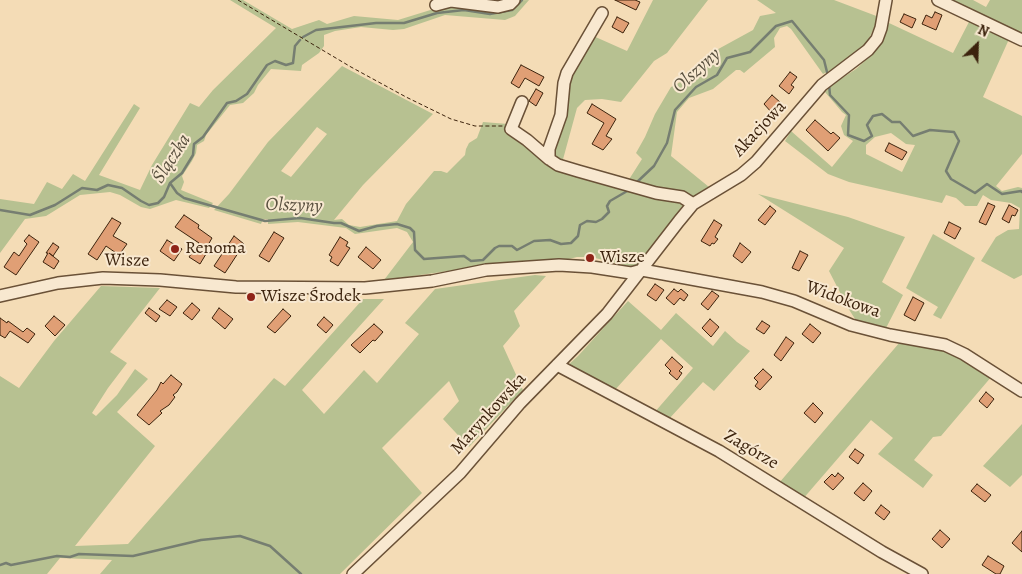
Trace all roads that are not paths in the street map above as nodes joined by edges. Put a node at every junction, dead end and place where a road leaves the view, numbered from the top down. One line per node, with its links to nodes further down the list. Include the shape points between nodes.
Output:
1 (514, 0): 4 (street, via 498,7 451,2)
2 (886, 0): 9 (street, Akacjowa, via 881,28 868,50 822,85 756,162)
3 (938, 0): 6 (street)
4 (436, 5)
5 (602, 12): 8 (street, via 564,82 561,115 549,149)
6 (1022, 40)
7 (522, 102): 8 (street, via 511,128)
8 (549, 159): 9 (street, via 578,171 682,197)
9 (693, 204): 10 (street, Akacjowa)
10 (642, 270): 11 (street, Wisze, via 630,273 551,265 486,270 365,288 236,287 108,277 58,283); 12 (street, Marynkowska, via 608,314); 13 (street, Widokowa, via 762,292 794,301 851,325 945,345)
11 (0, 296)
12 (558, 366): 14 (street, Marynkowska, via 520,403 460,473); 15 (street, Zagórze, via 719,451)
13 (1022, 391)
14 (352, 574)
15 (922, 574)

